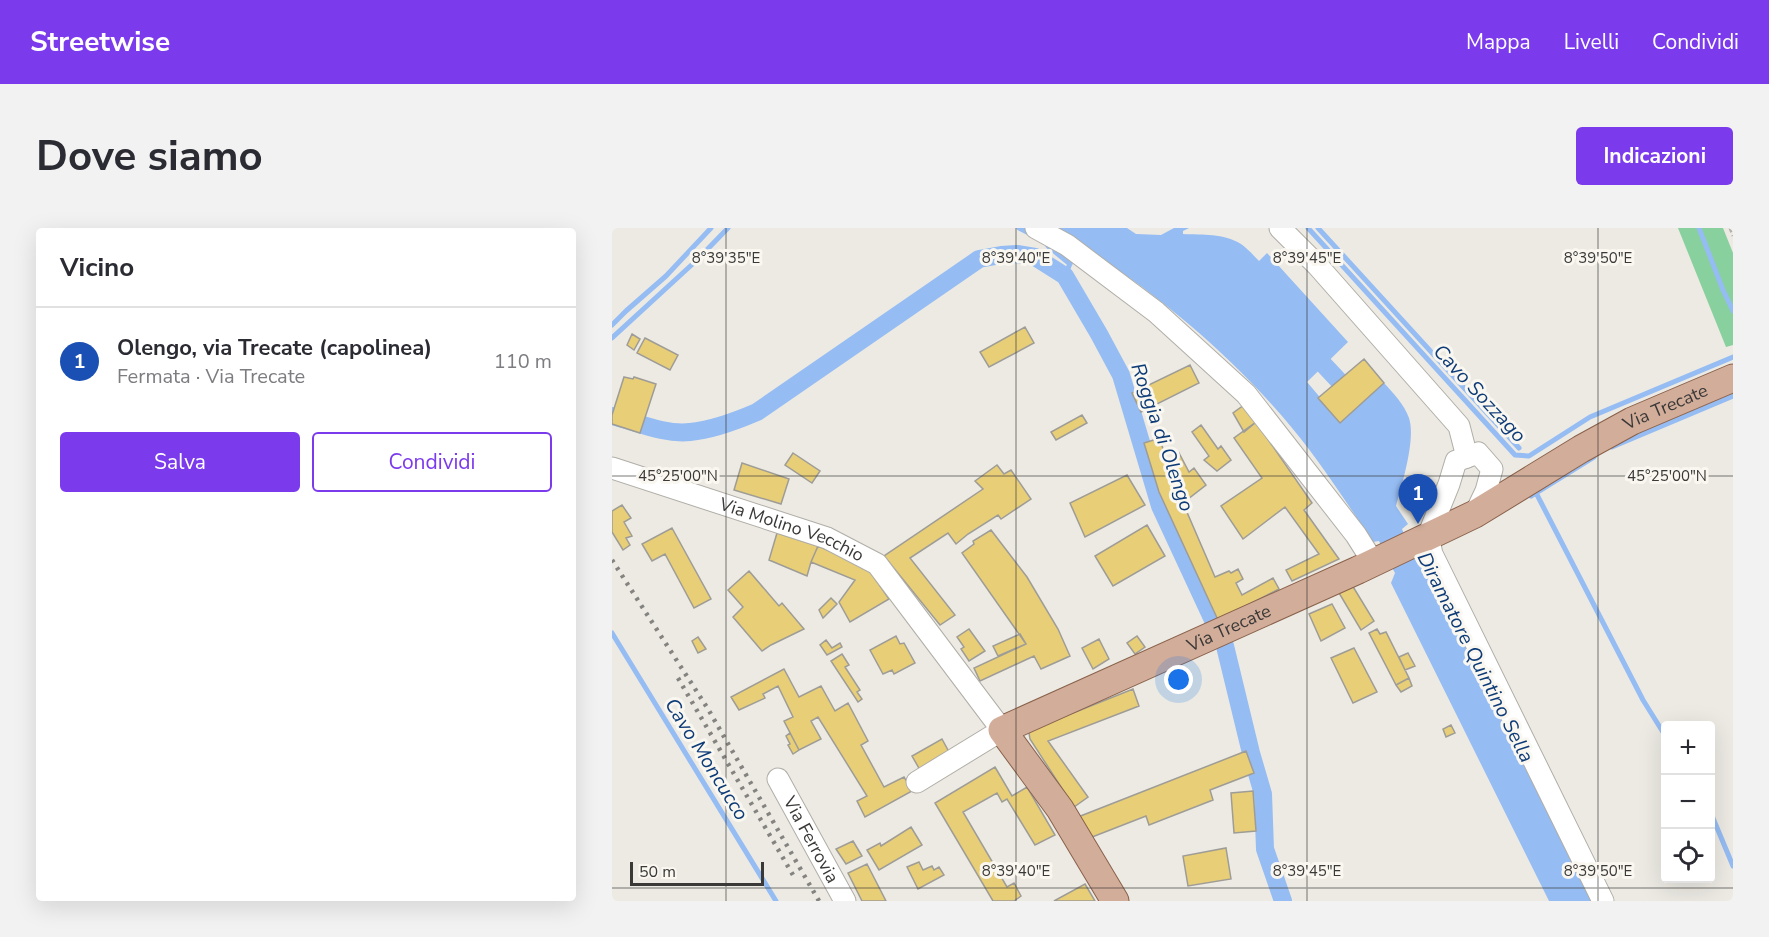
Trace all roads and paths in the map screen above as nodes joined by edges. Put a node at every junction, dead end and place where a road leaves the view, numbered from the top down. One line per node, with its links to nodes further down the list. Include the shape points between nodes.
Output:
1 (1036, 228): 9 (street, via 1067,245 1156,312 1246,394 1356,535)
2 (1280, 228): 6 (street, via 1460,426)
3 (1730, 228): 4 (path)
4 (1733, 236)
5 (1733, 378): 8 (main road, Via Trecate, via 1632,421)
6 (1467, 458): 8 (street, via 1478,453 1492,469); 9 (street, via 1456,461 1449,484)
7 (612, 468): 10 (street, Via Molino Vecchio, via 827,538 877,564)
8 (1475, 514): 9 (main road, Via Trecate)
9 (1391, 554): 10 (main road, Via Trecate); 15 (street, via 1432,554)
10 (1002, 730): 12 (street, Via Trecate); 14 (main road, via 1060,809)
11 (777, 779): 13 (street, Via Ferrovia)
12 (917, 782)
13 (845, 901)
14 (1115, 901)
15 (1603, 901)

